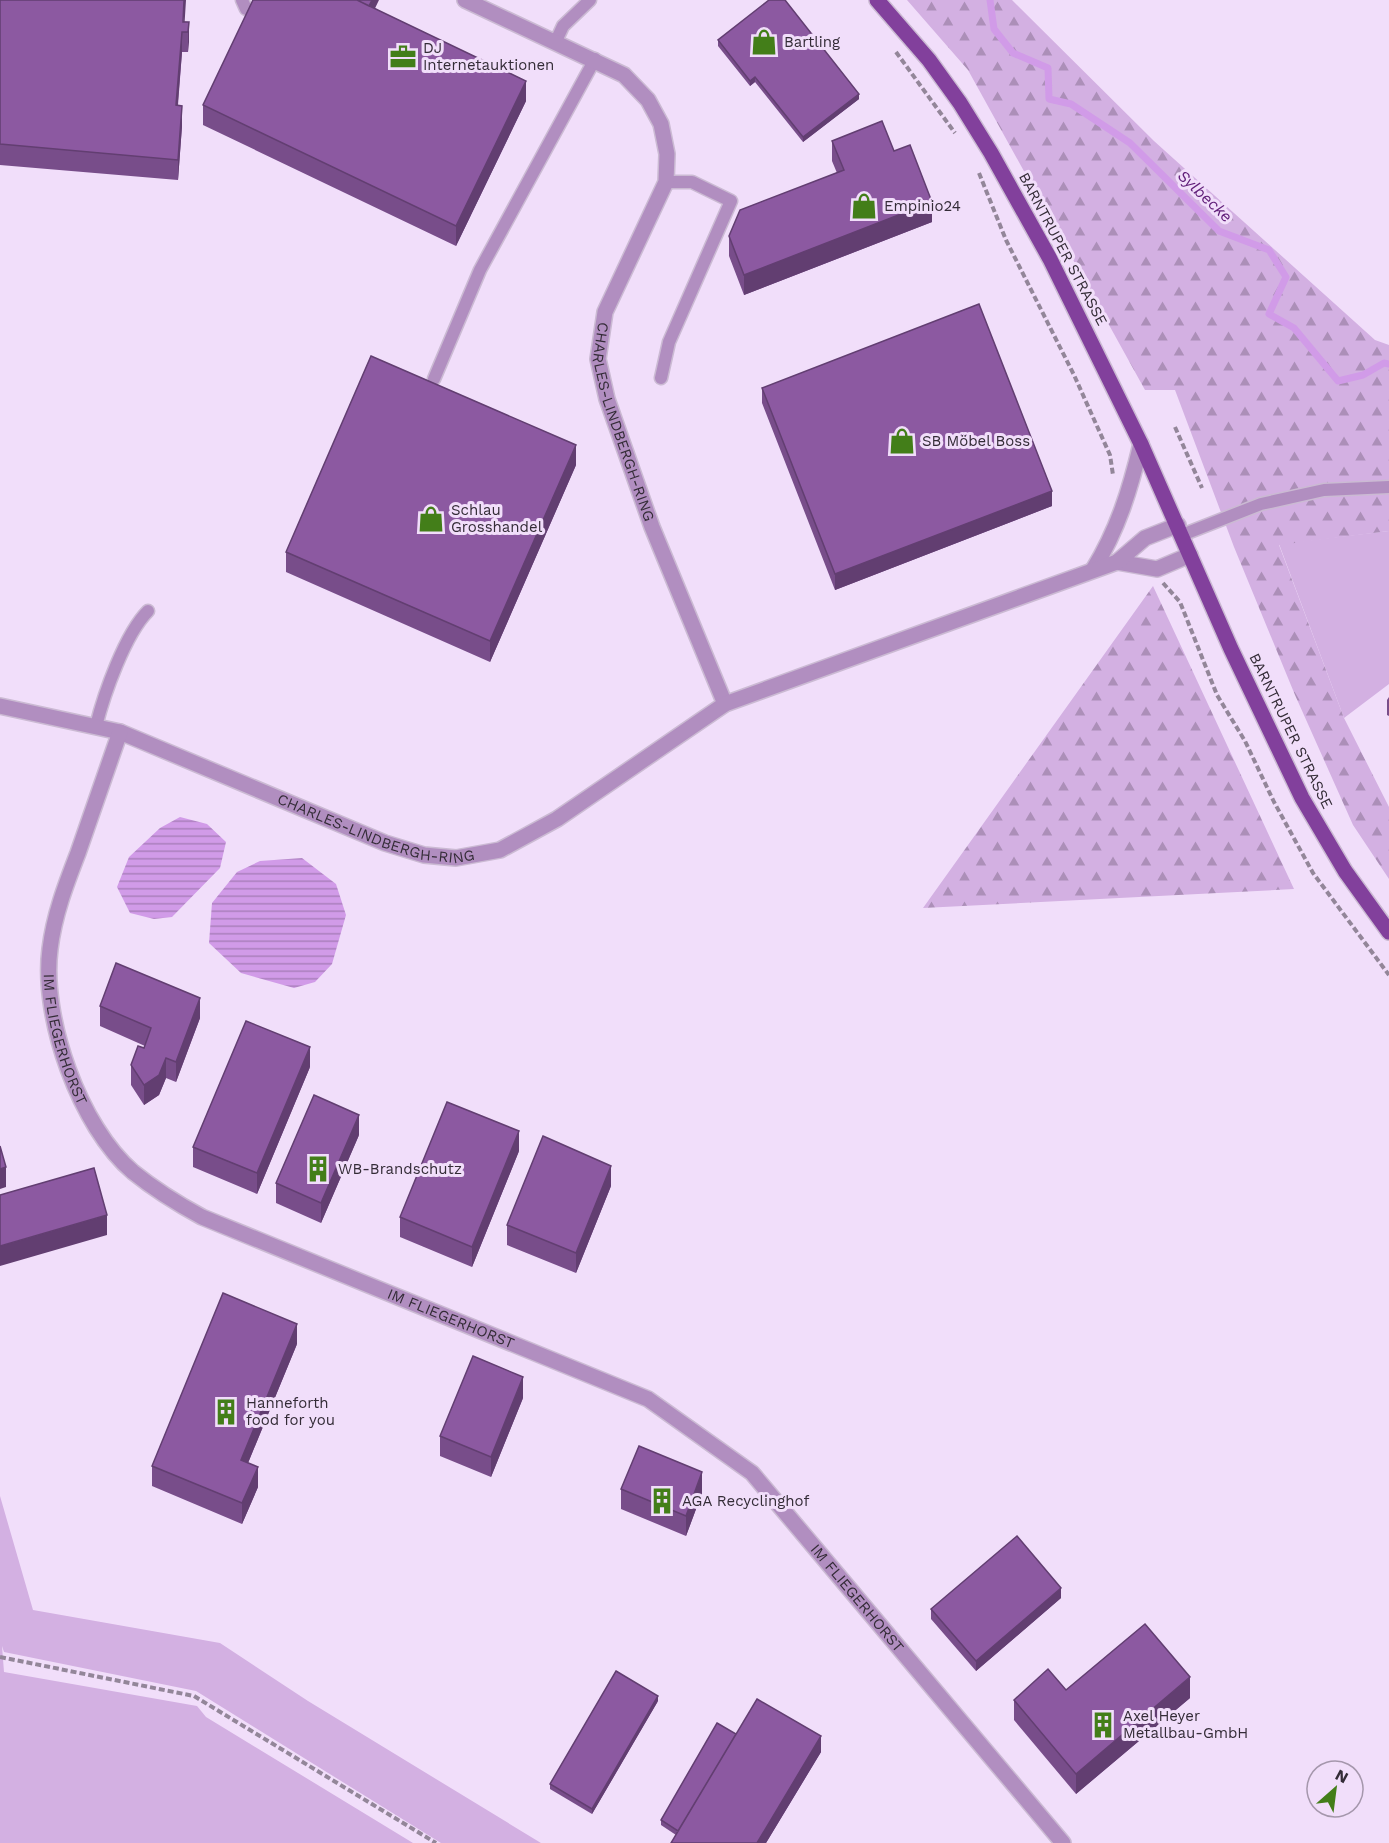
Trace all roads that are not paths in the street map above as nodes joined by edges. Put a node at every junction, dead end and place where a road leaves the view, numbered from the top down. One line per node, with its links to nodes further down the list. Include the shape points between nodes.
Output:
1 (465, 0): 4 (street, CHARLES-LINDBERGH-RING)
2 (590, 0): 4 (lane, via 563,26)
3 (877, 0): 9 (main road, BARNTRUPER STRASSE, via 928,60 991,153 1050,259)
4 (556, 41): 5 (street, CHARLES-LINDBERGH-RING)
5 (595, 59): 6 (street, CHARLES-LINDBERGH-RING, via 624,75 648,100 661,124 667,154); 8 (lane, via 480,270)
6 (666, 182): 7 (lane, via 692,182 731,201 669,342); 16 (street, CHARLES-LINDBERGH-RING, via 605,312 598,358 607,399 652,526)
7 (661, 378)
8 (434, 379)
9 (1141, 444): 11 (main road, BARNTRUPER STRASSE); 14 (street, via 1125,508)
10 (1389, 487): 11 (lane, via 1324,490)
11 (1180, 530): 12 (main road, BARNTRUPER STRASSE); 13 (street, CHARLES-LINDBERGH-RING, via 1145,538)
12 (1190, 555): 13 (street, CHARLES-LINDBERGH-RING, via 1157,568); 20 (main road, BARNTRUPER STRASSE, via 1302,798 1345,871)
13 (1117, 562): 14 (street, CHARLES-LINDBERGH-RING)
14 (1093, 570): 16 (street, CHARLES-LINDBERGH-RING)
15 (148, 611): 18 (lane, via 138,621 103,700)
16 (725, 704): 19 (street, CHARLES-LINDBERGH-RING, via 520,841 500,850 456,858 424,855 385,843)
17 (0, 706): 18 (street, CHARLES-LINDBERGH-RING)
18 (96, 726): 19 (street, CHARLES-LINDBERGH-RING)
19 (120, 732): 21 (street, IM FLIEGERHORST, via 59,904 49,950 52,1011 61,1052 95,1127 132,1171 202,1217 648,1399 752,1473)
20 (1389, 932)
21 (1063, 1843)

